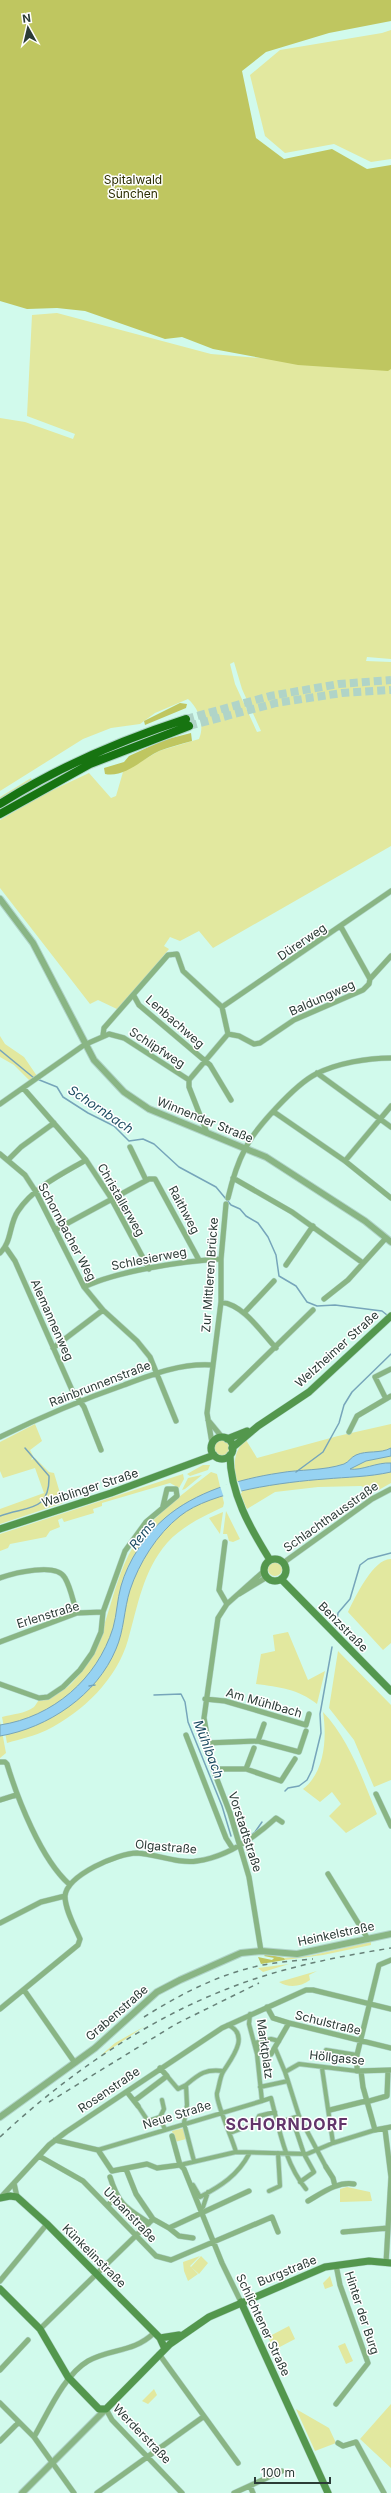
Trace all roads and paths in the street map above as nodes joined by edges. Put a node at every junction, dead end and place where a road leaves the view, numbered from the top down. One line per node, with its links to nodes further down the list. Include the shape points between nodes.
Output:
1 (188, 722): 2 (highway, via 149,731)
2 (89, 760): 3 (highway); 4 (highway)
3 (0, 804)
4 (0, 814)
5 (391, 891): 7 (street, Dürerweg)
6 (0, 899): 14 (street, Winnender Straße, via 33,943)
7 (341, 928): 9 (street); 11 (street, Dürerweg)
8 (391, 956): 9 (street, Baldungweg)
9 (370, 979): 12 (street, Baldungweg, via 370,984 363,990 294,1020 260,1043 254,1044 239,1036)
10 (134, 996): 11 (street, via 168,955 177,954 183,971); 13 (street, via 104,1028); 16 (street, Lenbachweg, via 139,1005)
11 (222, 1007): 12 (street)
12 (228, 1034): 16 (street)
13 (102, 1035): 14 (street); 18 (street, Schlipfweg, via 124,1038)
14 (84, 1045): 19 (street); 27 (street, Winnender Straße, via 107,1077 124,1092 149,1109)
15 (391, 1058): 17 (street, via 351,1064)
16 (205, 1061): 18 (street); 20 (street, Lenbachweg)
17 (317, 1073): 23 (street, via 305,1081); 24 (street)
18 (190, 1080): 27 (street, Schlipfweg, via 189,1087)
19 (24, 1089): 21 (street); 25 (street, Christallerweg)
20 (231, 1100)
21 (0, 1104)
22 (391, 1106): 24 (street)
23 (274, 1112): 29 (street); 33 (street)
24 (380, 1118): 26 (street); 33 (street)
25 (54, 1123): 31 (street); 32 (street, Christallerweg)
26 (391, 1127)
27 (207, 1133): 29 (street, Winnender Straße)
28 (130, 1147): 35 (street)
29 (245, 1147): 34 (street); 43 (street, Winnender Straße, via 290,1171)
30 (0, 1154): 31 (street, Schornbacher Weg)
31 (8, 1160): 36 (street, Schornbacher Weg, via 25,1175)
32 (86, 1160): 36 (street); 37 (street, Christallerweg)
33 (345, 1161): 39 (street)
34 (233, 1178): 38 (street); 41 (street)
35 (146, 1180): 37 (street); 48 (street, Raithweg, via 155,1179 158,1183)
36 (36, 1192): 42 (street, Schornbacher Weg); 45 (street, via 17,1212)
37 (111, 1198): 42 (street); 51 (street, Christallerweg)
38 (228, 1198)
39 (391, 1198)
40 (226, 1204): 47 (street, Zur Mittleren Brücke)
41 (313, 1226): 49 (street); 50 (street)
42 (56, 1230): 53 (street, Schornbacher Weg)
43 (386, 1238): 44 (street, Winnender Straße); 49 (street)
44 (391, 1242)
45 (6, 1248): 46 (street); 60 (street, Alemannenweg, via 15,1261)
46 (0, 1253)
47 (221, 1259): 48 (street, Schlesierweg); 55 (street, Zur Mittleren Brücke)
48 (199, 1260): 51 (street, Schlesierweg)
49 (363, 1263): 54 (street, via 348,1280)
50 (286, 1265)
51 (149, 1270): 53 (street, Schlesierweg, via 102,1278)
52 (274, 1281): 58 (street)
53 (84, 1287): 56 (street, Schornbacher Weg)
54 (324, 1299)
55 (221, 1302): 58 (street, via 231,1304); 62 (street, Zur Mittleren Brücke)
56 (103, 1310): 60 (street); 64 (street, Schornbacher Weg, via 137,1341 150,1357)
57 (313, 1310): 61 (street)
58 (244, 1314): 61 (street)
59 (389, 1318): 71 (main road, Welzheimer Straße, via 309,1392)
60 (53, 1348): 68 (street, Alemannenweg)
61 (276, 1348): 65 (street)
62 (212, 1365): 64 (street, Rainbrunnenstraße, via 187,1365); 69 (street, Zur Mittleren Brücke)
63 (391, 1369): 67 (street, via 375,1377)
64 (156, 1373): 68 (street, Rainbrunnenstraße); 70 (street, Schornbacher Weg)
65 (231, 1390)
66 (391, 1396): 67 (street)
67 (386, 1399): 72 (street, via 357,1416)
68 (79, 1401): 73 (street, Rainbrunnenstraße); 76 (street, Alemannenweg, via 84,1407)
69 (208, 1419): 74 (street); 75 (street, Zur Mittleren Brücke)
70 (176, 1421)
71 (258, 1426): 74 (main road, Welzheimer Straße); 77 (main road, Welzheimer Straße)
72 (349, 1432)
73 (0, 1437)
74 (225, 1438): 75 (main road, Welzheimer Straße, via 216,1439); 77 (main road)
75 (212, 1445): 78 (main road); 79 (main road, Waiblinger Straße)
76 (101, 1450)
77 (231, 1451): 78 (main road, Waiblinger Straße); 80 (main road)
78 (217, 1457): 79 (main road, Waiblinger Straße); 80 (main road)
79 (185, 1465): 83 (main road, Waiblinger Straße, via 118,1491)
80 (230, 1471): 85 (main road, via 239,1501 256,1538)
81 (391, 1489): 86 (street, Schlachthausstraße, via 372,1499)
82 (163, 1506): 91 (street, via 146,1522 125,1551)
83 (0, 1529)
84 (225, 1542): 90 (street, via 219,1590)
85 (270, 1560): 86 (main road, via 277,1559); 87 (main road, via 265,1566)
86 (283, 1563): 89 (main road, via 285,1571)
87 (266, 1574): 89 (main road, via 273,1580); 90 (street, Vorstadtstraße)
88 (0, 1578): 92 (street, via 38,1570 56,1570 65,1576)
89 (281, 1578): 95 (main road, Benzstraße)
90 (227, 1604): 96 (street, Vorstadtstraße, via 218,1618 215,1631)
91 (103, 1612): 92 (street, Erlenstraße); 94 (street, via 101,1632 92,1652 63,1687 48,1697 39,1698)
92 (77, 1613): 93 (street, Erlenstraße)
93 (0, 1642)
94 (0, 1684)
95 (391, 1691)
96 (206, 1699): 97 (street, Am Mühlbach, via 225,1700 306,1725); 102 (street, Vorstadtstraße, via 204,1718)
97 (309, 1714)
98 (264, 1724): 101 (street, Am Mühlbach)
99 (306, 1731): 101 (street, Am Mühlbach, via 299,1752)
100 (186, 1735): 114 (street, Vorstadtstraße, via 226,1838)
101 (258, 1741): 102 (street, Am Mühlbach)
102 (207, 1743): 106 (street, Vorstadtstraße)
103 (254, 1748): 107 (street)
104 (295, 1758): 107 (street, via 281,1781)
105 (3, 1762): 109 (street)
106 (213, 1769): 107 (street); 113 (street, Vorstadtstraße)
107 (246, 1769)
108 (376, 1794): 112 (street)
109 (16, 1795): 110 (street); 116 (street, via 36,1836)
110 (0, 1800)
111 (282, 1822): 113 (street, Olgastraße, via 276,1818)
112 (391, 1826)
113 (240, 1846): 114 (street, Olgastraße); 121 (street, Vorstadtstraße, via 249,1877)
114 (233, 1849): 116 (street, Olgastraße, via 196,1861 136,1853 124,1855 95,1867)
115 (328, 1874): 120 (street)
116 (69, 1884): 117 (street)
117 (65, 1896): 118 (street, via 41,1902); 123 (street, via 80,1939 78,1945)
118 (0, 1924)
119 (391, 1934): 120 (street, Heinkelstraße)
120 (368, 1939): 121 (street, Heinkelstraße, via 297,1954)
121 (261, 1951): 140 (street, Grabenstraße, via 235,1955 157,1992)
122 (391, 1960): 124 (street, via 379,1966)
123 (24, 1990): 126 (street); 140 (street)
124 (370, 2004): 125 (street, Rosenstraße, via 310,1989); 127 (street, Rosenstraße); 132 (street)
125 (267, 2007): 128 (street, Rosenstraße); 129 (street, Schulstraße, via 273,2018)
126 (0, 2009)
127 (391, 2009)
128 (250, 2014): 130 (street, Rosenstraße); 133 (street, Marktplatz, via 249,2024)
129 (289, 2024): 131 (street); 132 (street, Schulstraße)
130 (228, 2025): 141 (street, Rosenstraße); 143 (street, via 233,2027 239,2042 227,2068)
131 (278, 2041): 133 (street, via 271,2039); 134 (street)
132 (360, 2041): 135 (street, Schulstraße); 139 (street)
133 (256, 2043): 136 (street); 150 (street, Marktplatz)
134 (275, 2048): 138 (street); 146 (street, Marktplatz)
135 (391, 2048)
136 (259, 2050)
137 (326, 2050): 139 (street)
138 (271, 2054)
139 (357, 2055): 144 (street)
140 (75, 2063): 160 (street, Grabenstraße)
141 (160, 2068): 147 (street); 151 (street, Rosenstraße)
142 (322, 2068): 144 (street, Höllgasse); 146 (street, Höllgasse, via 298,2064); 156 (street)
143 (223, 2071): 149 (street, via 208,2070 200,2073); 157 (street, via 217,2095)
144 (359, 2071): 145 (street, Höllgasse); 154 (street)
145 (389, 2071): 154 (street, Höllgasse, via 387,2096)
146 (286, 2072): 148 (street, Marktplatz)
147 (167, 2076): 149 (street, via 178,2089); 155 (street)
148 (288, 2081): 150 (street, Marktplatz); 159 (street, Marktplatz)
149 (186, 2085): 163 (street, via 187,2105)
150 (260, 2087): 153 (street, Marktplatz)
151 (127, 2092): 155 (street); 171 (street, Rosenstraße)
152 (162, 2100): 161 (street, via 164,2109)
153 (262, 2101): 157 (street, Neue Straße); 158 (street, via 270,2098)
154 (366, 2101): 156 (street); 168 (street)
155 (136, 2104): 161 (street, via 148,2121)
156 (328, 2110): 172 (street)
157 (222, 2112): 163 (street, Neue Straße); 169 (street)
158 (275, 2112): 164 (street); 169 (street, via 259,2116 256,2123)
159 (299, 2116): 162 (street); 174 (street, Marktplatz)
160 (0, 2117)
161 (160, 2117): 167 (street)
162 (292, 2118): 164 (street); 179 (street)
163 (184, 2122): 167 (street, Neue Straße); 181 (street)
164 (278, 2122): 177 (street)
165 (391, 2127): 166 (street)
166 (384, 2128): 168 (street); 182 (street)
167 (165, 2130): 173 (street, Neue Straße)
168 (375, 2130): 172 (street)
169 (230, 2133): 175 (street)
170 (172, 2136): 183 (street, Schlichtener Straße)
171 (55, 2140): 173 (street); 180 (street, Rosenstraße)
172 (333, 2143): 174 (street)
173 (98, 2150): 185 (street, via 112,2171)
174 (317, 2151): 179 (street); 184 (street, Marktplatz)
175 (236, 2152): 178 (street); 181 (street)
176 (278, 2153): 177 (street); 178 (street); 194 (street, via 280,2186)
177 (287, 2153): 179 (street); 188 (street)
178 (249, 2154): 196 (street, via 232,2180)
179 (304, 2154): 188 (street, via 314,2172)
180 (39, 2156): 189 (street, Rosenstraße); 201 (street, Urbanstraße, via 76,2176)
181 (194, 2161): 183 (street)
182 (390, 2161): 187 (street)
183 (180, 2165): 185 (street, via 157,2168 147,2164); 203 (street, Schlichtener Straße)
184 (326, 2167): 192 (street)
185 (126, 2169): 204 (street)
186 (110, 2177): 199 (street)
187 (391, 2177): 207 (street)
188 (300, 2182): 193 (street)
189 (14, 2183): 197 (street, Rosenstraße); 198 (street)
190 (354, 2184): 192 (street, via 348,2182)
191 (193, 2185): 196 (street, via 200,2196)
192 (335, 2186): 200 (street)
193 (306, 2189)
194 (268, 2190)
195 (249, 2191): 203 (street)
196 (208, 2192): 202 (street)
197 (1, 2197): 198 (main road)
198 (17, 2197): 205 (main road, Künkelinstraße)
199 (116, 2197): 201 (street); 204 (street, via 123,2205)
200 (308, 2201)
201 (108, 2205): 210 (street, Urbanstraße)
202 (203, 2207)
203 (202, 2213): 206 (street); 212 (street, Schlichtener Straße)
204 (151, 2221): 206 (street); 210 (street)
205 (47, 2224): 215 (main road, Künkelinstraße); 216 (street)
206 (169, 2228): 211 (street, via 179,2236)
207 (388, 2228): 209 (street); 213 (street)
208 (278, 2232): 212 (street, Urbanstraße, via 272,2217)
209 (343, 2232)
210 (136, 2235): 212 (street, Urbanstraße, via 156,2256 171,2260); 215 (street)
211 (193, 2238)
212 (213, 2241): 218 (street, Schlichtener Straße)
213 (388, 2263): 214 (main road, Burgstraße, via 369,2261)
214 (336, 2265): 218 (main road, Burgstraße); 229 (street, Hinter der Burg, via 340,2285 368,2363)
215 (96, 2274): 219 (street); 220 (main road, Künkelinstraße)
216 (0, 2281)
217 (0, 2289): 219 (main road, Werderstraße)
218 (241, 2302): 221 (main road, Burgstraße, via 209,2317); 249 (main road, Schlichtener Straße)
219 (40, 2329): 226 (main road, Werderstraße)
220 (154, 2333): 222 (main road, Künkelinstraße); 226 (street, via 143,2343 86,2362)
221 (182, 2334): 222 (main road); 224 (main road, Burgstraße)
222 (160, 2338): 224 (main road, Künkelinstraße)
223 (28, 2340): 225 (street)
224 (162, 2351): 227 (main road, Burgstraße); 232 (street, Künkelinstraße)
225 (0, 2370)
226 (68, 2377): 231 (main road, Werderstraße); 235 (street)
227 (127, 2387): 230 (main road, Burgstraße); 231 (main road, Burgstraße, via 121,2388)
228 (0, 2403): 233 (street)
229 (336, 2404)
230 (106, 2409): 231 (main road, Werderstraße); 234 (street, Burgstraße); 238 (street, Werderstraße, via 112,2420)
231 (98, 2410): 234 (street, Burgstraße)
232 (203, 2417): 238 (street); 240 (street, Künkelinstraße)
233 (19, 2422): 235 (street); 236 (street)
234 (92, 2423): 239 (street, Burgstraße)
235 (34, 2437): 239 (street)
236 (0, 2441)
237 (338, 2443): 250 (street, via 342,2446 356,2442)
238 (147, 2455): 245 (street); 246 (street, Werderstraße)
239 (51, 2463): 243 (street, Burgstraße); 244 (street)
240 (238, 2463)
241 (282, 2471): 242 (street)
242 (250, 2486): 247 (street); 248 (street)
243 (22, 2493)
244 (74, 2493)
245 (97, 2493)
246 (182, 2493)
247 (234, 2493)
248 (253, 2493)
249 (328, 2493)
250 (384, 2493)

